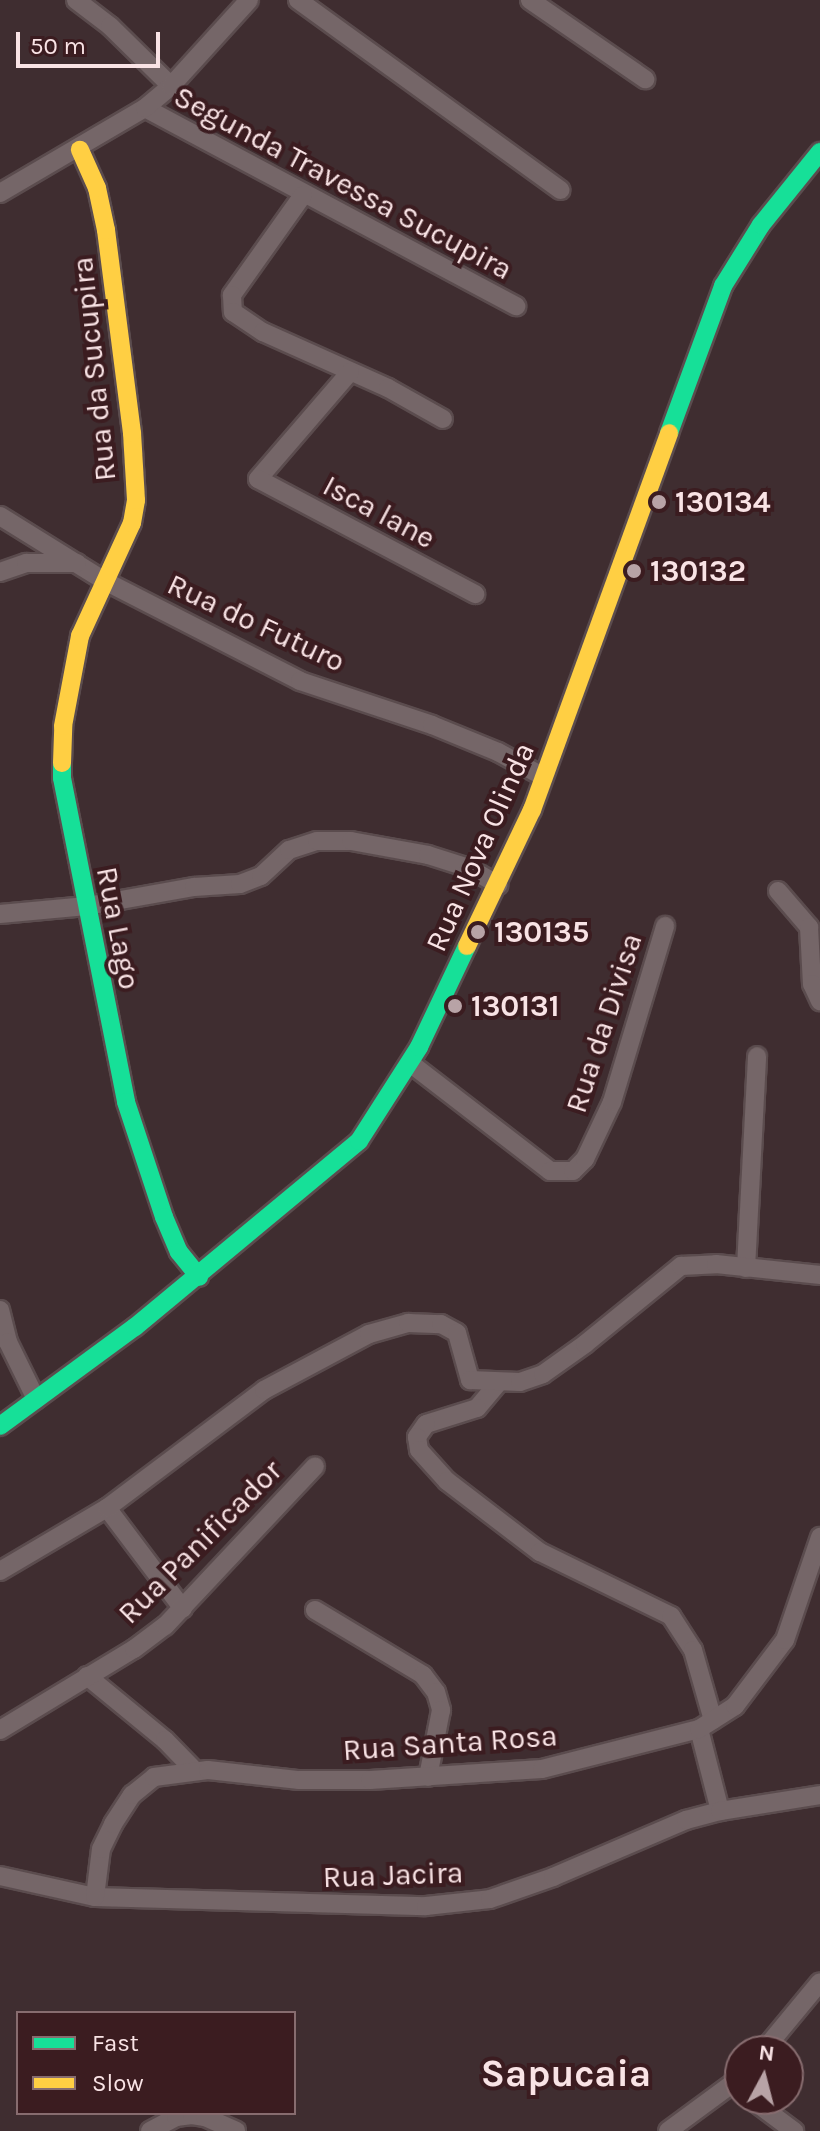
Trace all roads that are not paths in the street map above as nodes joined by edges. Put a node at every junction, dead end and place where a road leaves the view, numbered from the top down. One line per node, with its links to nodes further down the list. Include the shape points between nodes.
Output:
1 (76, 0): 6 (street)
2 (249, 0): 6 (street)
3 (298, 0): 10 (street)
4 (530, 0): 5 (street)
5 (645, 79)
6 (171, 86): 7 (street)
7 (145, 108): 8 (street); 12 (street, Segunda Travessa Sucupira)
8 (80, 150): 11 (street); 19 (street, Rua da Sucupira, via 97,188 106,230 135,472 132,523)
9 (820, 152): 21 (street, Rua Nova Olinda, via 738,259 712,313)
10 (560, 190)
11 (0, 193)
12 (303, 195): 13 (street, Segunda Travessa Sucupira); 14 (street, via 230,303 240,321)
13 (516, 306)
14 (350, 372): 15 (street); 20 (street, Isca lane, via 258,479)
15 (443, 419)
16 (0, 516): 17 (street, Rua do Futuro)
17 (77, 563): 18 (street, via 26,563); 19 (street, Rua do Futuro)
18 (0, 572)
19 (105, 581): 21 (street, Rua do Futuro, via 300,681 432,725); 24 (street, Rua Lago, via 80,636 63,726 62,778)
20 (475, 594)
21 (544, 777): 22 (street, Rua Nova Olinda)
22 (499, 885): 24 (street, via 428,855 351,841 317,841 289,850 253,881); 29 (street, Rua Nova Olinda)
23 (778, 891): 27 (street, via 809,927 812,984)
24 (87, 906): 25 (street); 32 (street, Rua Lago, via 141,1154 179,1252)
25 (0, 914)
26 (665, 926): 29 (street, Rua da Divisa, via 612,1102 585,1159 573,1171 550,1171)
27 (820, 1001)
28 (757, 1056): 30 (street)
29 (410, 1063): 32 (street, Rua Nova Olinda, via 359,1141)
30 (746, 1268): 31 (street); 34 (street, via 681,1266 532,1380)
31 (820, 1275)
32 (199, 1277): 35 (street, Rua Nova Olinda)
33 (0, 1310): 35 (street, via 8,1342)
34 (499, 1382): 38 (street, via 467,1377 457,1333 441,1324 390,1327 331,1352 264,1390); 44 (street, via 477,1408 426,1424 417,1437 419,1450 447,1481 540,1552 671,1616 693,1650)
35 (36, 1399): 36 (street, Rua Nova Olinda)
36 (0, 1426)
37 (315, 1466): 41 (street, Rua Panificador)
38 (107, 1508): 40 (street); 41 (street)
39 (820, 1537): 44 (street, Rua Santa Rosa, via 785,1640 746,1694)
40 (0, 1571)
41 (183, 1609): 43 (street, Rua Panificador, via 134,1649)
42 (315, 1610): 47 (street, via 423,1675 436,1692 441,1710)
43 (87, 1676): 45 (street, Rua Panificador); 46 (street)
44 (706, 1724): 47 (street, Rua Santa Rosa, via 542,1769); 49 (street)
45 (0, 1730)
46 (195, 1771): 47 (street, Rua Santa Rosa, via 299,1780); 51 (street, Rua Santa Rosa, via 154,1777 132,1795 101,1849)
47 (428, 1777)
48 (820, 1795): 49 (street, Rua Jacira)
49 (720, 1811): 51 (street, Rua Jacira, via 478,1901 377,1907)
50 (0, 1876): 51 (street, Rua Jacira)
51 (95, 1897)
52 (820, 1982): 53 (street)
53 (776, 2035)
54 (724, 2094): 58 (street)
55 (772, 2115): 59 (street)
56 (150, 2131): 57 (street, via 192,2115)
57 (236, 2131)
58 (668, 2131)
59 (794, 2131)

